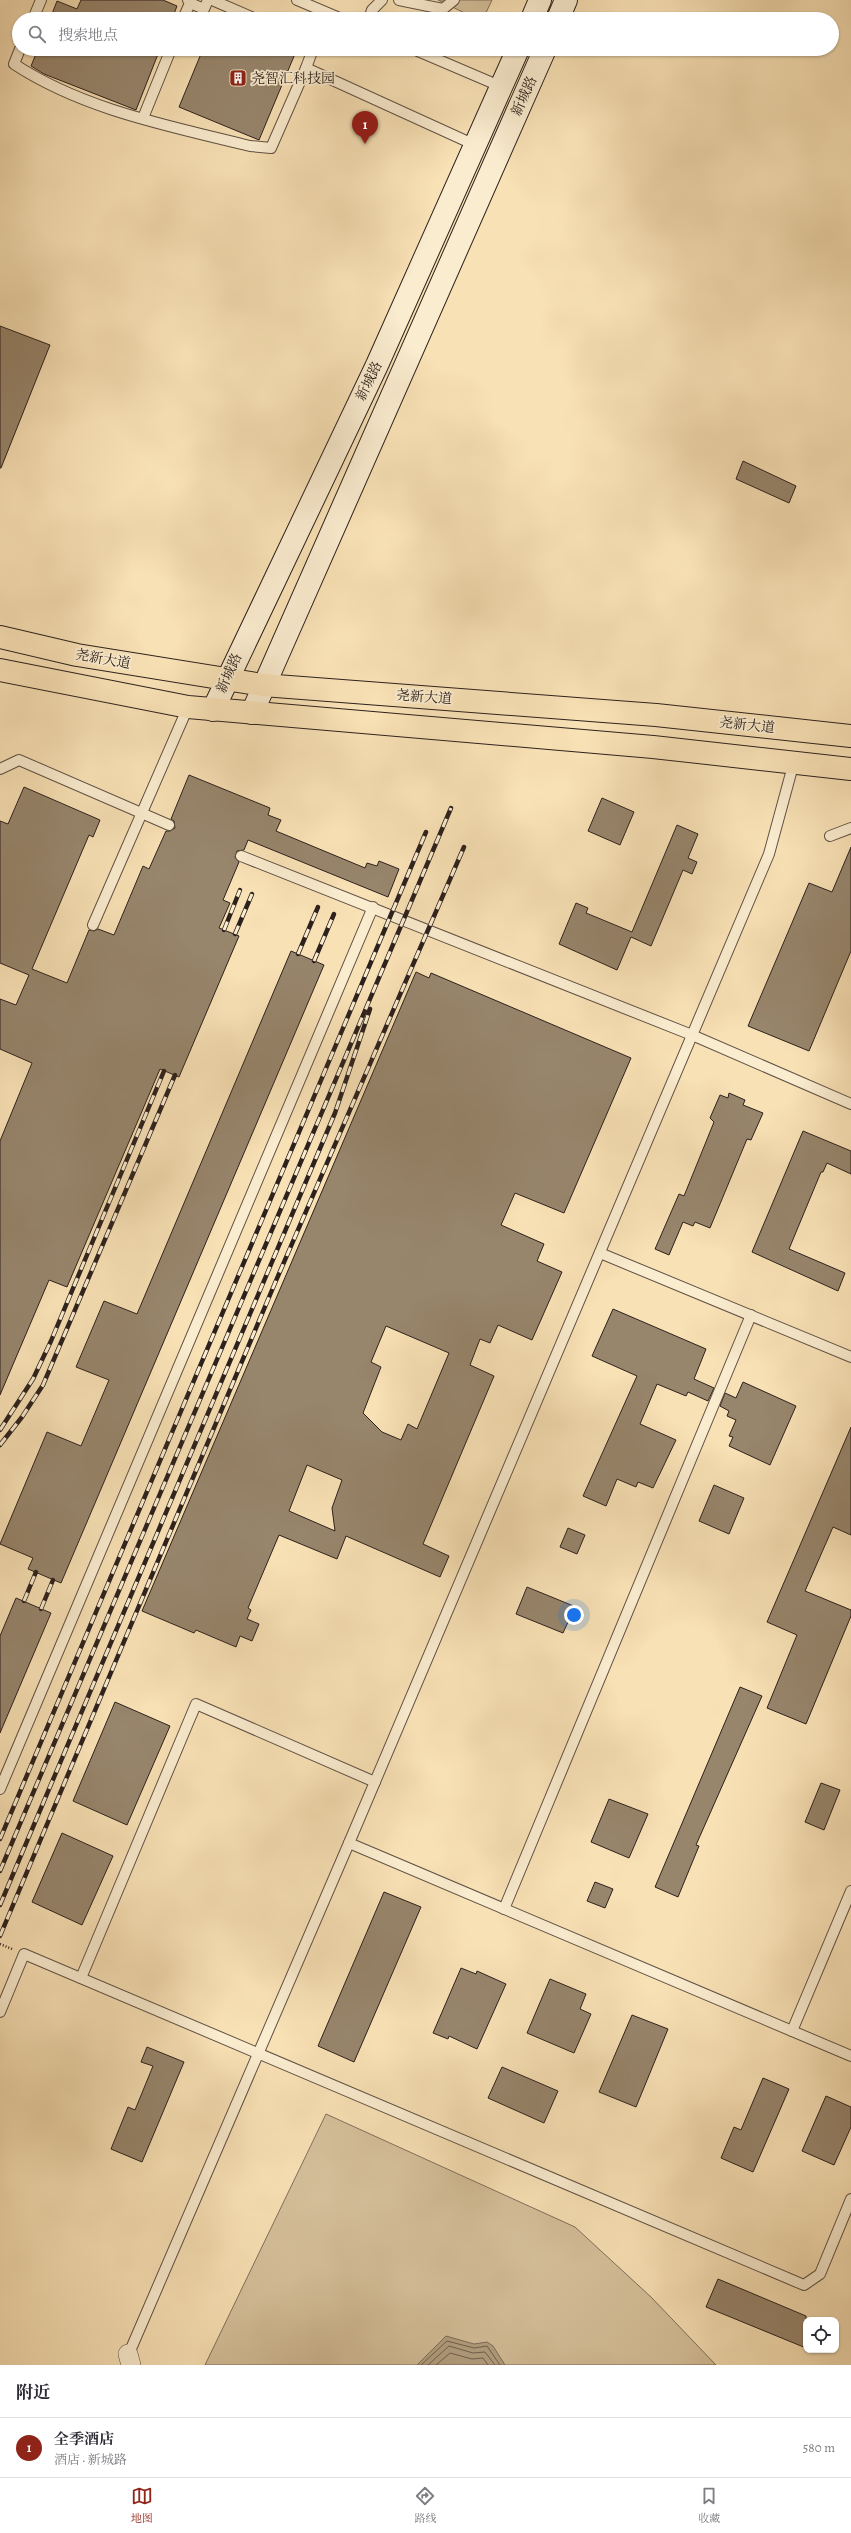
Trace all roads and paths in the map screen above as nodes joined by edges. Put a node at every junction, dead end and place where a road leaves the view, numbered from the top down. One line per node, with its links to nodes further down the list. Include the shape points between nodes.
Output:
1 (40, 0): 11 (lane)
2 (208, 0): 10 (lane, via 204,9)
3 (212, 0): 13 (lane)
4 (297, 0): 14 (lane)
5 (382, 0): 15 (lane)
6 (399, 0): 7 (lane, via 443,9)
7 (454, 0)
8 (540, 0): 16 (main road)
9 (566, 0): 17 (main road)
10 (189, 2): 12 (lane)
11 (36, 12)
12 (185, 12)
13 (240, 12)
14 (325, 12)
15 (371, 12)
16 (535, 12)
17 (561, 12)
18 (17, 56): 26 (lane, via 14,64 36,79 120,112)
19 (168, 56): 26 (lane)
20 (310, 56): 24 (lane)
21 (429, 56): 25 (lane)
22 (515, 56): 25 (main road, 新城路)
23 (542, 56): 31 (main road, 新城路)
24 (306, 68): 26 (lane, via 271,148 250,146); 27 (lane)
25 (502, 87): 27 (main road, 新城路)
26 (143, 118)
27 (475, 145): 30 (main road, 新城路, via 377,365)
28 (0, 637): 30 (main road, 尧新大道, via 77,655)
29 (0, 670): 32 (main road)
30 (226, 680): 31 (main road, 尧新大道); 33 (main road, 新城路)
31 (264, 685): 34 (main road, 新城路); 35 (main road, 尧新大道, via 656,715)
32 (188, 707): 33 (main road); 39 (lane)
33 (212, 710): 34 (main road)
34 (252, 713): 36 (main road, via 653,747)
35 (851, 736)
36 (794, 762): 37 (main road); 46 (lane, via 769,854)
37 (851, 768)
38 (0, 769): 39 (lane, via 19,760)
39 (142, 813): 40 (lane); 45 (lane)
40 (169, 825)
41 (851, 828): 42 (lane)
42 (830, 836)
43 (241, 856): 44 (lane)
44 (373, 907): 46 (lane); 52 (lane)
45 (94, 925)
46 (692, 1035): 47 (lane); 48 (lane)
47 (851, 1104)
48 (600, 1253): 49 (lane); 51 (lane)
49 (751, 1315): 50 (lane); 55 (lane)
50 (851, 1357)
51 (375, 1782): 53 (lane); 56 (lane, via 196,1704)
52 (0, 1789)
53 (349, 1843): 55 (lane); 59 (lane)
54 (851, 1891): 58 (lane)
55 (504, 1908): 58 (lane)
56 (82, 1978): 57 (lane, via 24,1954); 59 (lane)
57 (0, 2012)
58 (792, 2031): 60 (lane)
59 (258, 2053): 61 (lane, via 804,2285 820,2274); 62 (lane)
60 (851, 2056)
61 (851, 2199)
62 (128, 2361)

